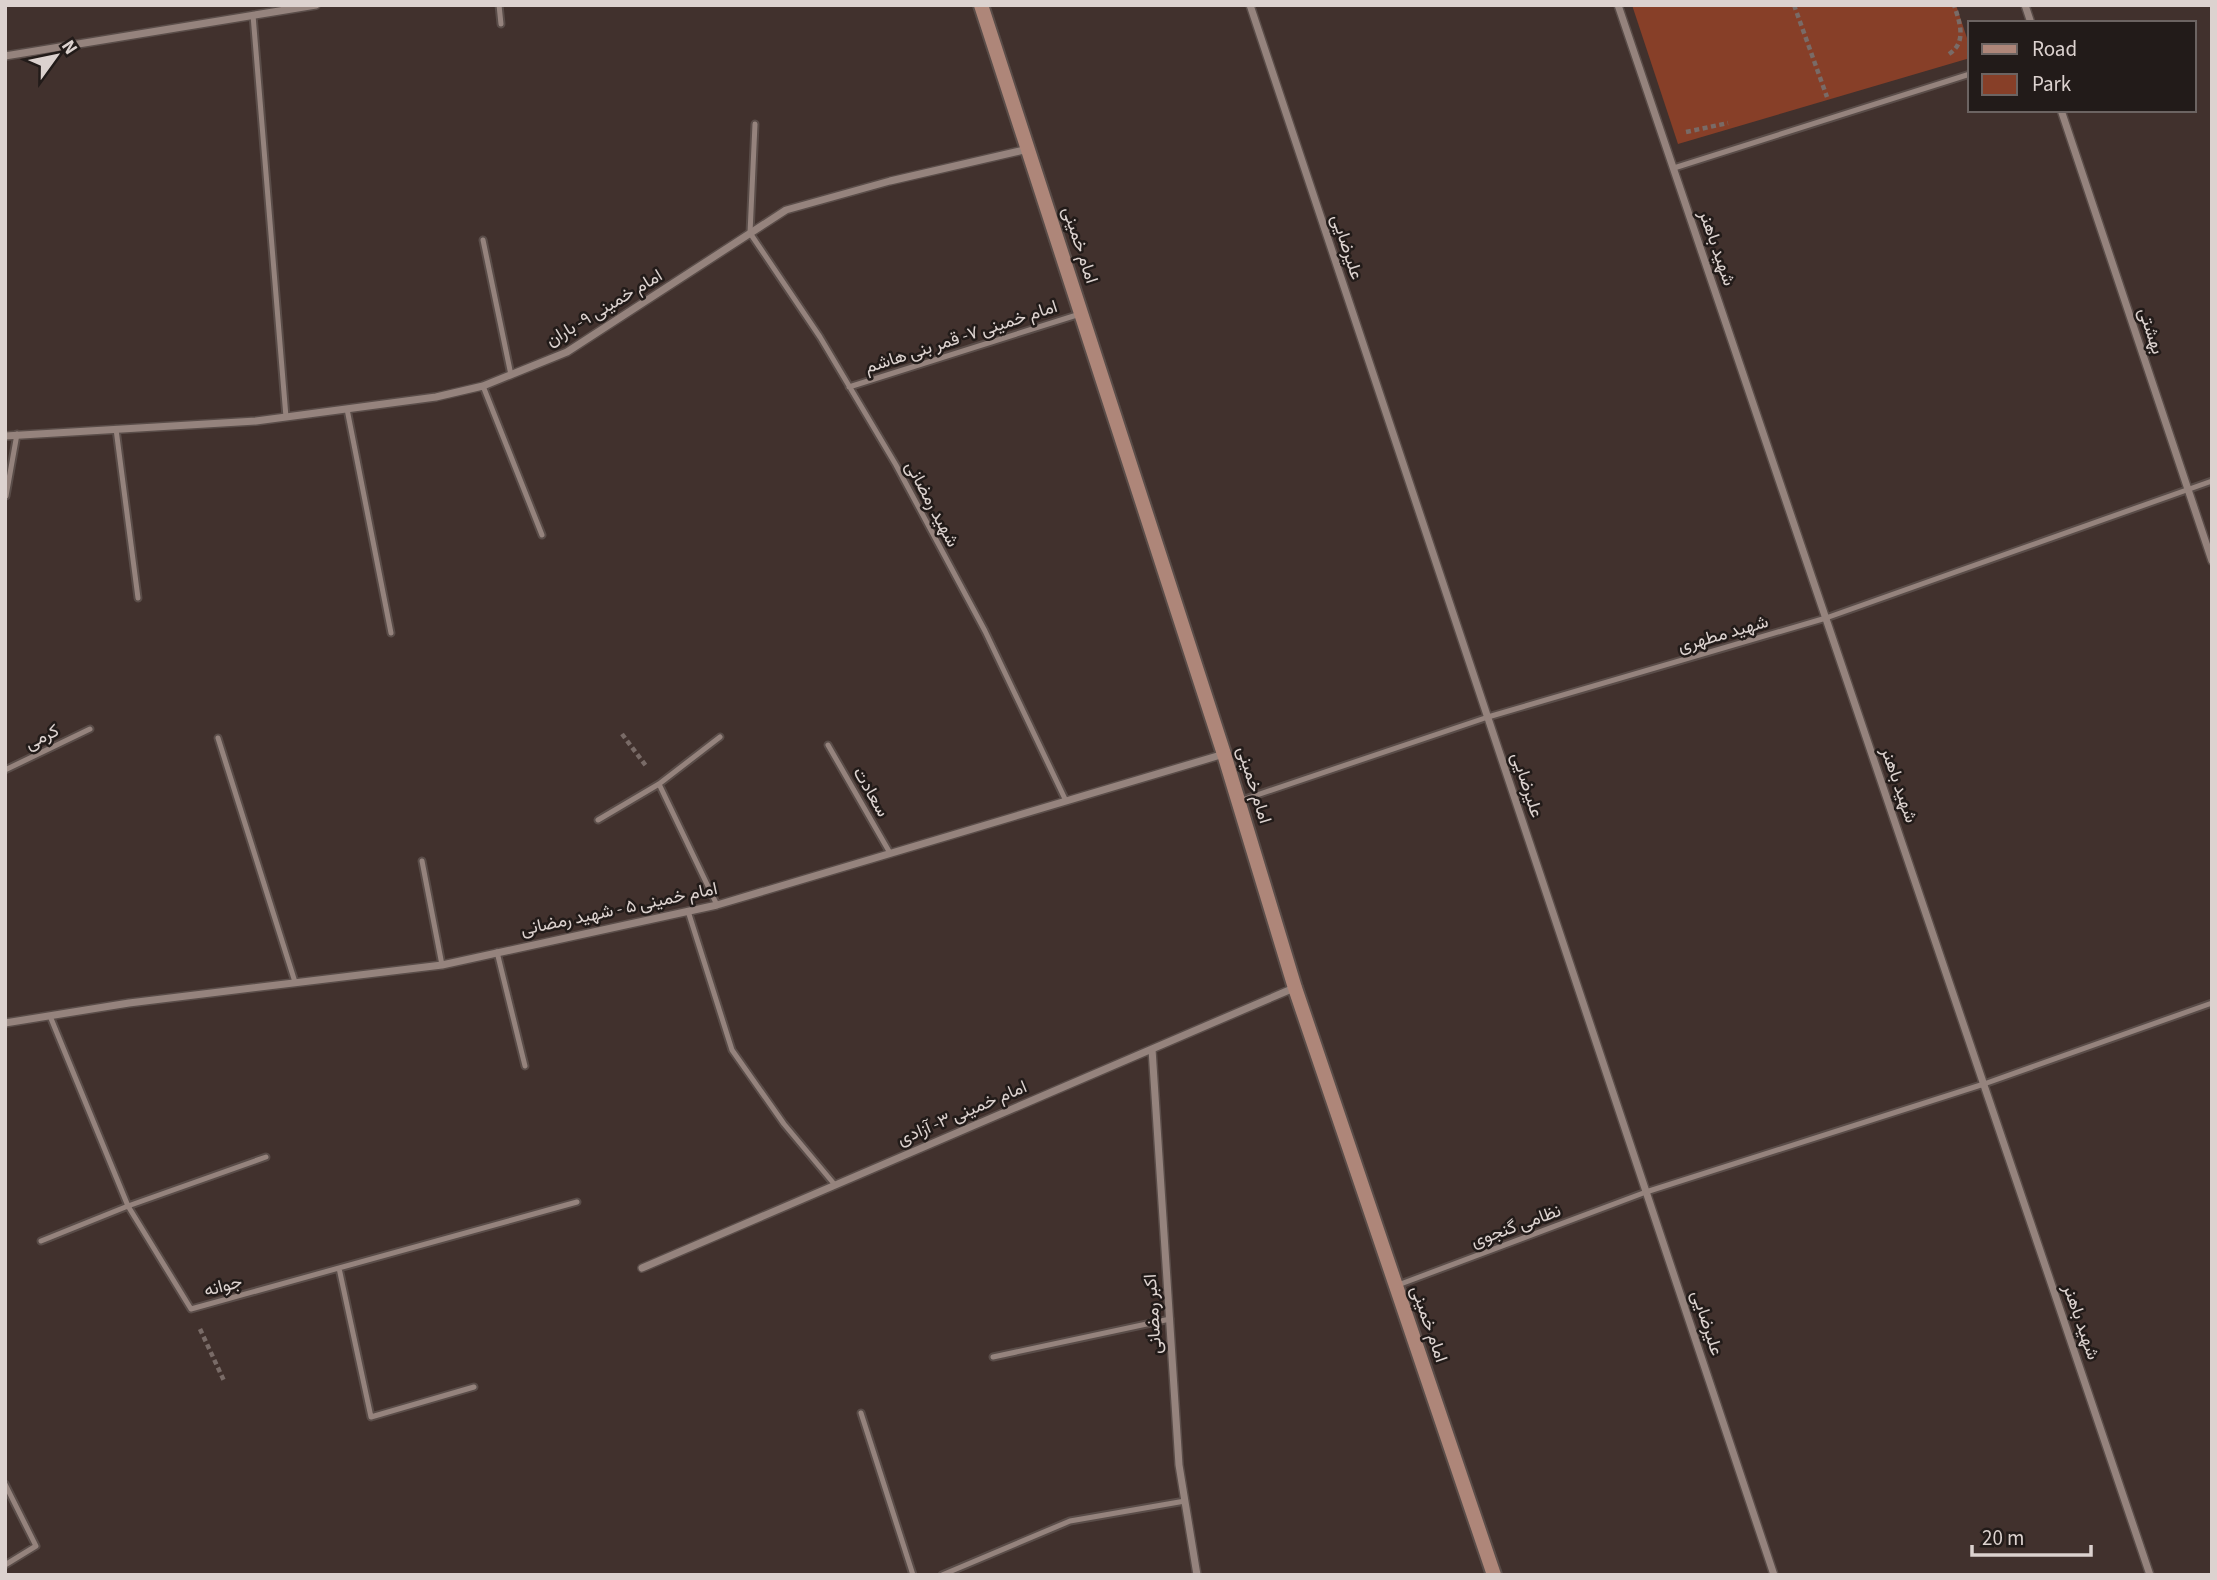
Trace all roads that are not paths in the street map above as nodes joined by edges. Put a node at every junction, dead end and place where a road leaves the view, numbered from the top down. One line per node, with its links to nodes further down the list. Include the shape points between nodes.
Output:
1 (316, 5): 6 (street)
2 (499, 5): 7 (lane)
3 (981, 5): 12 (main road, امام خمینی)
4 (1250, 5): 33 (street, علیرضایی)
5 (1618, 5): 13 (street, شهید باهنر)
6 (253, 16): 8 (street); 21 (lane)
7 (500, 24)
8 (5, 56)
9 (1968, 75): 13 (lane)
10 (2062, 112): 26 (street, بهشتی)
11 (755, 124): 14 (lane)
12 (1029, 148): 14 (street, امام خمینی ۹- باران, via 786,210); 16 (main road, امام خمینی)
13 (1674, 168): 31 (street, شهید باهنر)
14 (750, 233): 17 (street, امام خمینی ۹- باران, via 567,352); 19 (lane, شهید رمضانی)
15 (483, 240): 17 (lane)
16 (1082, 313): 19 (lane, امام خمینی ۷- قمر بنی هاشم); 38 (main road, امام خمینی)
17 (511, 375): 18 (street, امام خمینی ۹- باران)
18 (483, 386): 20 (street, امام خمینی ۹- باران); 28 (lane)
19 (849, 387): 41 (lane, شهید رمضانی, via 979,619)
20 (347, 409): 21 (street, امام خمینی ۹- باران); 32 (lane)
21 (286, 417): 22 (street, امام خمینی ۹- باران)
22 (116, 429): 23 (street, امام خمینی ۹- باران); 30 (lane)
23 (17, 434): 24 (street, امام خمینی ۹- باران); 27 (lane)
24 (5, 436)
25 (2212, 481): 26 (lane, شهید مطهری)
26 (2187, 488): 29 (street, بهشتی); 31 (lane, شهید مطهری)
27 (6, 496)
28 (542, 535)
29 (2212, 561)
30 (138, 598)
31 (1826, 618): 33 (lane, شهید مطهری); 57 (street, شهید باهنر)
32 (391, 633)
33 (1488, 718): 42 (lane, شهید مطهری); 60 (street, علیرضایی)
34 (90, 729): 39 (lane, کرمی)
35 (720, 737): 40 (lane)
36 (218, 738): 50 (lane)
37 (828, 745): 44 (lane, سعادت)
38 (1224, 754): 41 (street, امام خمینی ۵ - شهید رمضانی); 42 (main road, امام خمینی)
39 (5, 770)
40 (659, 784): 43 (lane); 46 (lane)
41 (1066, 801): 44 (street, امام خمینی ۵ - شهید رمضانی)
42 (1239, 801): 51 (main road, امام خمینی)
43 (598, 820)
44 (890, 853): 46 (street, امام خمینی ۵ - شهید رمضانی)
45 (422, 861): 49 (lane)
46 (717, 905): 47 (street, امام خمینی ۵ - شهید رمضانی)
47 (688, 911): 48 (street, امام خمینی ۵ - شهید رمضانی); 59 (lane, via 732,1050 783,1124)
48 (497, 952): 49 (street, امام خمینی ۵ - شهید رمضانی); 56 (lane)
49 (442, 965): 50 (street, امام خمینی ۵ - شهید رمضانی)
50 (295, 982): 53 (street, امام خمینی ۵ - شهید رمضانی)
51 (1295, 988): 55 (street, امام خمینی ۳- آزادی); 66 (main road, امام خمینی)
52 (2212, 1003): 57 (lane, نظامی گنجوی)
53 (50, 1016): 54 (street, امام خمینی ۵ - شهید رمضانی); 62 (lane, جوانه)
54 (5, 1023)
55 (1152, 1049): 59 (street, امام خمینی ۳- آزادی); 67 (street, اکبر رمضانی)
56 (525, 1066)
57 (1984, 1084): 60 (lane, نظامی گنجوی); 79 (street, شهید باهنر)
58 (266, 1157): 62 (lane)
59 (835, 1185): 65 (street, امام خمینی ۳- آزادی)
60 (1646, 1192): 66 (lane, نظامی گنجوی); 78 (street, علیرضایی)
61 (577, 1202): 64 (lane, جوانه)
62 (128, 1206): 63 (lane); 64 (lane, جوانه, via 191,1309)
63 (41, 1241)
64 (339, 1268): 69 (lane, via 371,1417)
65 (642, 1268)
66 (1395, 1286): 77 (main road, امام خمینی)
67 (1170, 1319): 68 (lane); 72 (street, اکبر رمضانی)
68 (993, 1357)
69 (474, 1387)
70 (861, 1413): 74 (lane)
71 (5, 1484): 73 (lane, via 36,1546)
72 (1185, 1501): 75 (lane, via 1070,1521); 76 (street, اکبر رمضانی)
73 (5, 1565)
74 (913, 1575)
75 (942, 1575)
76 (1197, 1575)
77 (1494, 1575)
78 (1774, 1575)
79 (2150, 1575)

